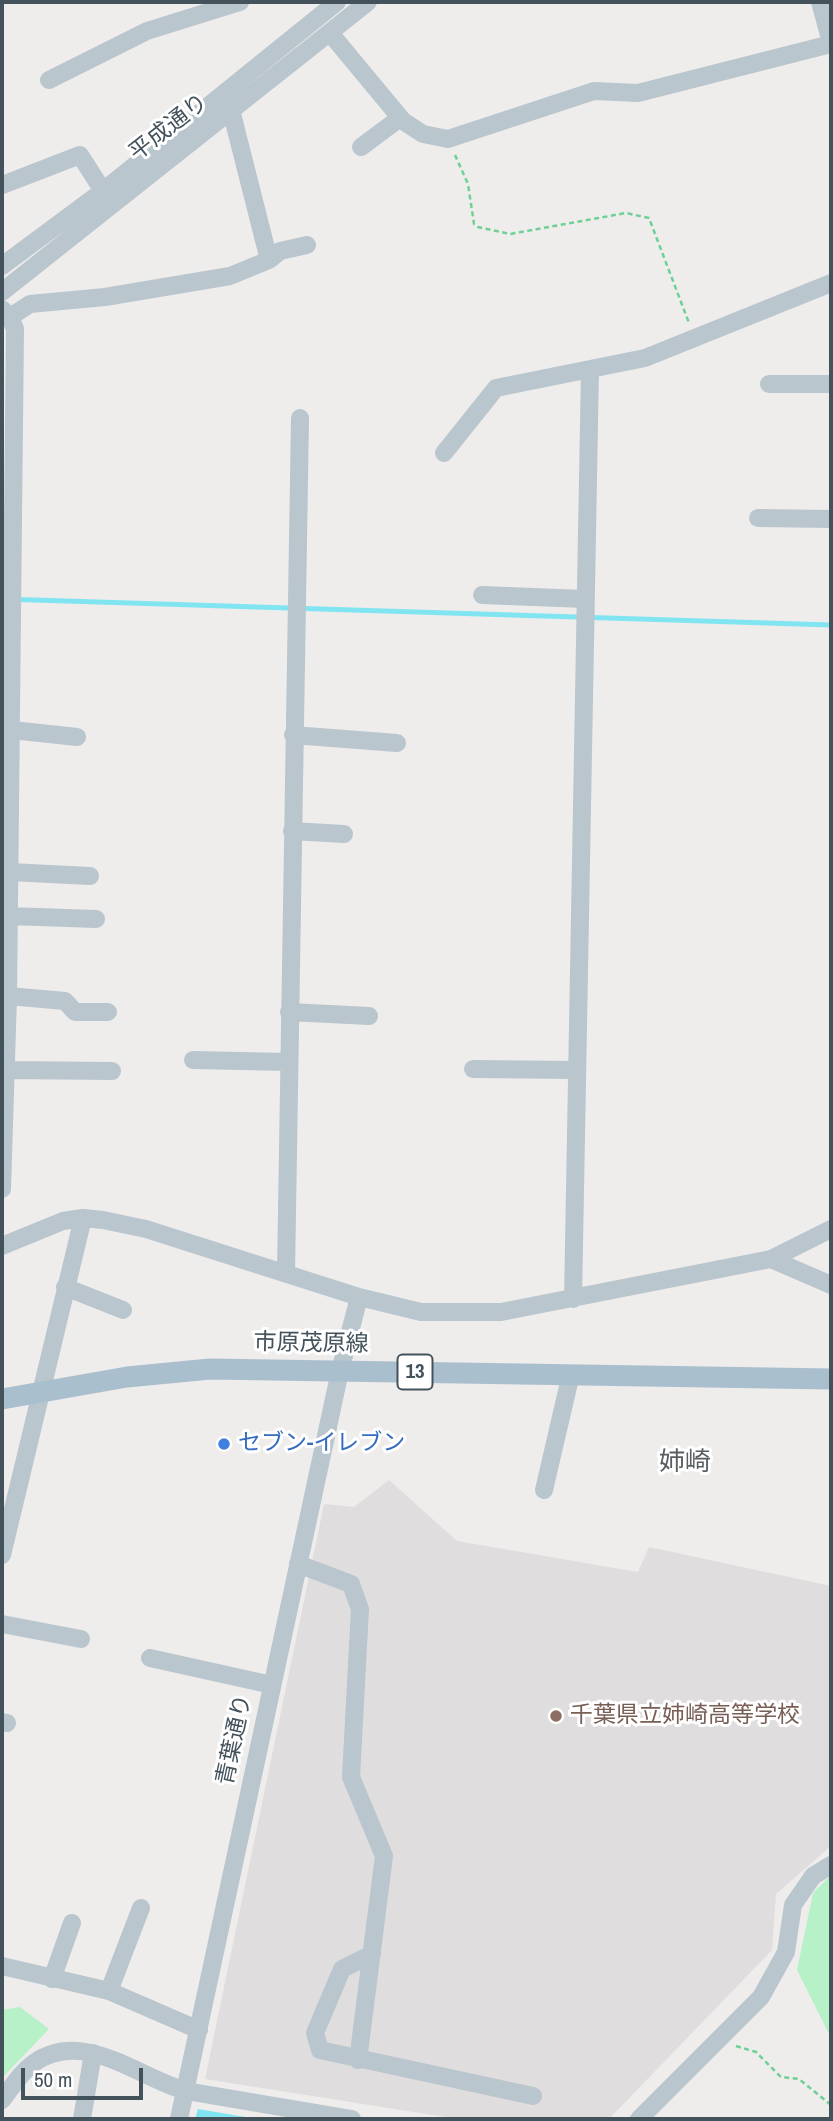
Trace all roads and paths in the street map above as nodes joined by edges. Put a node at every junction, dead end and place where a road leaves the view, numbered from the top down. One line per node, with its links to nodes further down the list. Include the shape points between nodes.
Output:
1 (240, 2): 7 (street, via 146,32)
2 (337, 2): 13 (street, 平成通り)
3 (820, 2): 6 (street)
4 (358, 5): 5 (street, 平成通り)
5 (330, 33): 8 (street, 平成通り); 9 (street)
6 (831, 43): 10 (street, via 638,93 594,91)
7 (49, 80)
8 (230, 110): 15 (street); 18 (street, 平成通り)
9 (400, 118): 10 (street, via 423,134); 11 (street)
10 (448, 139): 20 (path, via 468,184 478,227 510,234 626,213 649,218)
11 (361, 147)
12 (2, 185): 13 (street, via 80,155)
13 (103, 191): 16 (street, 平成通り)
14 (307, 245): 15 (street, via 281,251)
15 (269, 260): 19 (street, via 230,276 30,304)
16 (2, 266)
17 (831, 283): 20 (street)
18 (2, 292)
19 (6, 313): 30 (street, via 15,329)
20 (695, 338): 21 (street, via 645,358)
21 (590, 369): 25 (street, via 496,388); 29 (street)
22 (769, 384): 23 (street)
23 (831, 384)
24 (300, 418): 32 (street)
25 (444, 453)
26 (758, 518): 27 (street)
27 (831, 519)
28 (482, 595): 29 (street)
29 (585, 599): 49 (street)
30 (7, 652): 31 (street)
31 (12, 730): 33 (street); 37 (street)
32 (293, 735): 34 (street); 35 (street)
33 (77, 737)
34 (397, 743)
35 (292, 831): 36 (street); 43 (street)
36 (344, 834)
37 (10, 872): 38 (street); 39 (street)
38 (90, 876)
39 (9, 916): 40 (street); 41 (street)
40 (96, 919)
41 (8, 996): 42 (street, via 65,1000 75,1012); 48 (street)
42 (108, 1012)
43 (289, 1012): 44 (street); 46 (street)
44 (369, 1016)
45 (193, 1060): 46 (street)
46 (288, 1062): 56 (street)
47 (473, 1069): 49 (street)
48 (6, 1070): 50 (street); 51 (street)
49 (575, 1070): 60 (street)
50 (112, 1071)
51 (2, 1189)
52 (83, 1217): 54 (street); 56 (street, via 146,1229); 58 (street)
53 (831, 1229): 55 (street)
54 (3, 1240)
55 (771, 1259): 57 (street); 60 (street)
56 (286, 1273): 59 (street)
57 (831, 1285)
58 (65, 1287): 61 (street); 65 (street)
59 (359, 1297): 60 (street, via 421,1312 501,1312); 62 (street, 青葉通り)
60 (573, 1299)
61 (123, 1310)
62 (340, 1371): 63 (main road, 市原茂原線 / 13); 65 (main road, 市原茂原線 / 13, via 210,1369); 69 (street, 青葉通り)
63 (571, 1374): 64 (main road, 市原茂原線 / 13); 67 (street)
64 (831, 1379)
65 (40, 1390): 66 (main road, 市原茂原線 / 13); 68 (street)
66 (2, 1399)
67 (544, 1490)
68 (2, 1555)
69 (298, 1564): 73 (street, 青葉通り); 77 (street, via 351,1584 360,1609 351,1777 384,1856)
70 (2, 1625): 71 (street)
71 (81, 1639)
72 (150, 1658): 73 (street)
73 (271, 1685): 81 (street, 青葉通り)
74 (831, 1866): 82 (street, via 813,1876 793,1905 786,1952 761,1997)
75 (141, 1908): 80 (street)
76 (72, 1923): 79 (street)
77 (372, 1954): 84 (street); 84 (street, via 342,1969 315,2034 320,2050)
78 (2, 1966): 79 (street)
79 (52, 1979): 80 (street)
80 (109, 1991): 81 (street)
81 (199, 2030): 85 (street, 青葉通り)
82 (722, 2037): 88 (path, via 756,2052 782,2077 799,2079); 92 (street)
83 (93, 2053): 85 (street); 87 (street, via 46,2055 32,2064); 89 (street)
84 (358, 2060): 86 (street)
85 (186, 2091): 90 (street, 青葉通り); 91 (street)
86 (533, 2096)
87 (2, 2100)
88 (831, 2105)
89 (82, 2119)
90 (179, 2119)
91 (352, 2119)
92 (639, 2119)

